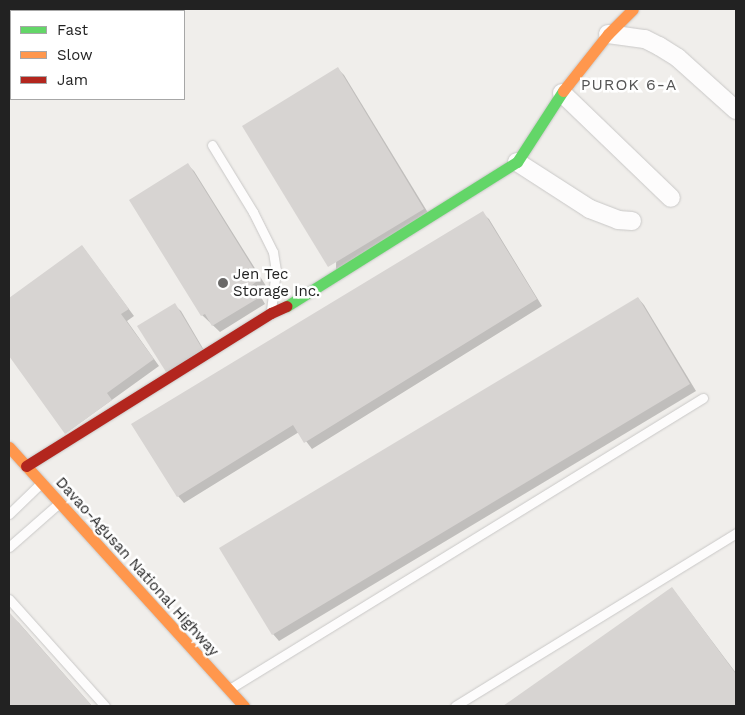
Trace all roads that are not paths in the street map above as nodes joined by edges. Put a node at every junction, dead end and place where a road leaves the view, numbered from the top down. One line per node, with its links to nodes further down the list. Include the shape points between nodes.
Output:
1 (633, 9): 2 (main road)
2 (608, 34): 3 (main road); 4 (street, via 645,39 659,46 678,58)
3 (562, 93): 6 (main road); 7 (street)
4 (736, 110)
5 (212, 145): 9 (lane, via 273,252 276,270)
6 (517, 162): 8 (street, via 590,209 611,218); 9 (main road)
7 (671, 198)
8 (632, 221)
9 (271, 313): 12 (main road)
10 (703, 398): 19 (lane)
11 (9, 447): 12 (main road, Davao-Agusan National Highway)
12 (26, 466): 13 (main road, Davao-Agusan National Highway)
13 (42, 483): 14 (main road, Davao-Agusan National Highway); 15 (lane)
14 (60, 503): 17 (lane); 19 (main road, Davao-Agusan National Highway)
15 (9, 514)
16 (736, 533): 22 (lane)
17 (9, 547)
18 (9, 599): 20 (lane)
19 (228, 689): 21 (main road, Davao-Agusan National Highway)
20 (105, 706)
21 (244, 706)
22 (455, 706)

